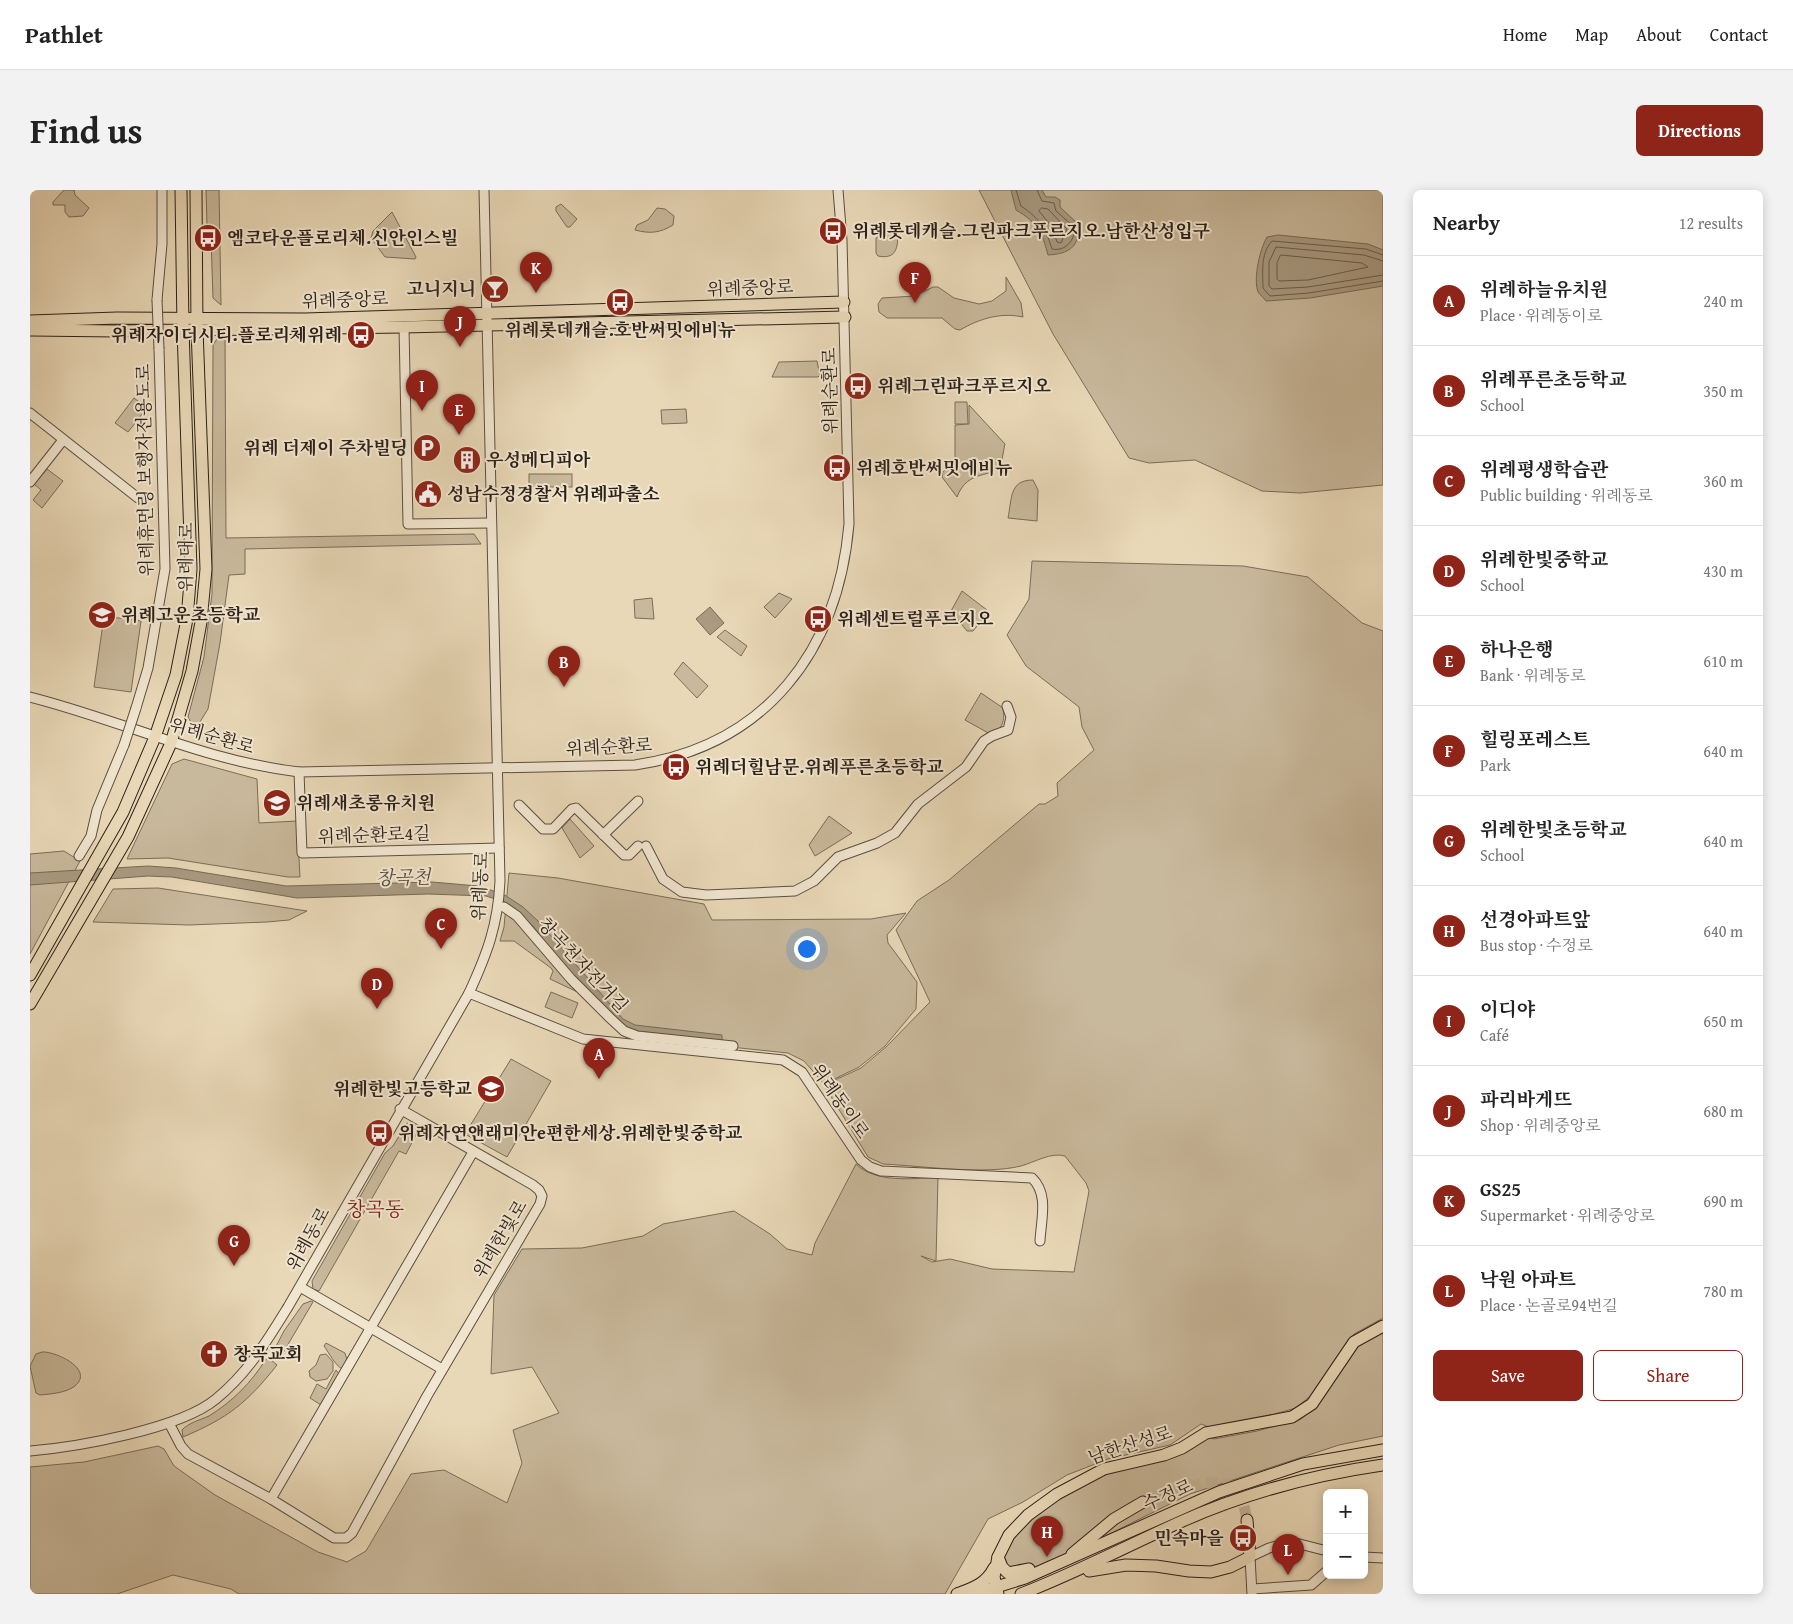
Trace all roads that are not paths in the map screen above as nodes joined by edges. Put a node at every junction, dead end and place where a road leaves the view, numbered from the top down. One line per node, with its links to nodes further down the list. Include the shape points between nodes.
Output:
1 (162, 190): 33 (street, 위례휴먼링 보행자전용도로, bridge, via 157,300 166,569 148,668 136,708 97,810 92,836)
2 (181, 190): 12 (main road, 위례대로)
3 (196, 190): 13 (main road, 위례대로)
4 (484, 190): 10 (street, 위례동로)
5 (838, 190): 6 (street, 위례순환로)
6 (844, 302): 8 (street, 위례순환로); 10 (main road, 위례중앙로)
7 (30, 315): 9 (main road, 위례중앙로, via 90,314)
8 (845, 317): 10 (main road, 위례중앙로); 27 (street, 위례순환로, via 848,544 835,602 822,634 798,674 771,703 744,723 686,754 635,765)
9 (117, 318): 11 (main road, 위례중앙로); 12 (main road, 위례중앙로)
10 (486, 319): 13 (main road, 위례중앙로, via 305,319); 14 (main road, 위례중앙로); 22 (street, 위례동로)
11 (30, 322)
12 (183, 324): 13 (main road, 위례중앙로); 16 (main road, 위례중앙로); 25 (main road, 위례대로, via 191,569 188,619 176,675)
13 (197, 324): 14 (main road, 위례중앙로); 26 (main road, 위례대로, via 206,568 192,671)
14 (404, 327): 22 (street, via 408,524)
15 (30, 330): 16 (main road, 위례중앙로)
16 (118, 331): 17 (main road, 위례중앙로, via 92,336)
17 (30, 337)
18 (30, 413): 19 (street)
19 (63, 440): 20 (street); 21 (street)
20 (30, 482)
21 (138, 498)
22 (491, 523): 27 (street, 위례동로)
23 (30, 697): 25 (street, 위례순환로)
24 (1007, 706): 31 (street, via 1011,716 1008,730 984,742 966,767 918,804 895,833 877,844 838,857 822,875 804,888 744,894 682,892 663,879 642,846 624,855)
25 (155, 737): 26 (street, 위례순환로); 35 (main road, 위례대로, via 123,812)
26 (171, 743): 28 (street, 위례순환로, via 267,768); 37 (main road, 위례대로, via 122,848)
27 (497, 768): 28 (street, 위례순환로); 32 (street, 위례동로)
28 (299, 772): 32 (street, 위례순환로4길, via 302,853)
29 (638, 800): 31 (street)
30 (519, 805): 31 (street, via 543,829 552,829 572,808 576,808)
31 (603, 835)
32 (499, 848): 36 (street, 위례동로, via 498,912 486,956)
33 (79, 856)
34 (504, 907): 38 (street, 창곡천자전거길, via 517,916 572,979 624,1030 637,1036)
35 (30, 974)
36 (468, 993): 39 (street, 위례동로); 41 (street, 위례동이로, via 583,1039 783,1060 802,1072 861,1160 870,1167 881,1171 1032,1178 1040,1185 1043,1196)
37 (30, 1004)
38 (732, 1046)
39 (400, 1109): 40 (street, 위례한빛로); 42 (street, 위례동로)
40 (473, 1152): 44 (street); 45 (street, 위례한빛로, via 533,1185 542,1196)
41 (1040, 1241)
42 (300, 1287): 44 (street); 46 (street, 위례동로, via 261,1352 241,1376 215,1401)
43 (1383, 1326): 54 (main road, 남한산성로, via 1354,1342 1312,1404 1303,1412 1292,1417 1206,1432 1182,1448 1164,1455 1104,1469 1057,1494 1028,1515 1009,1535)
44 (369, 1329): 45 (street); 50 (street)
45 (442, 1369): 50 (street, 위례한빛로, via 352,1533 346,1538 334,1538)
46 (168, 1423): 48 (street, 위례동로); 50 (street, 위례한빛로, via 188,1454)
47 (1383, 1450): 58 (main road, 수정로, via 1303,1464 1218,1492)
48 (30, 1451)
49 (1383, 1465): 60 (main road, 수정로, via 1314,1478 1248,1496 1179,1522)
50 (271, 1499)
51 (1143, 1502): 58 (main road, via 1089,1538)
52 (1247, 1520): 55 (main road)
53 (1323, 1551): 55 (street, via 1292,1542)
54 (998, 1557): 59 (main road, via 1008,1573); 62 (main road, 남한산성로, via 994,1577); 64 (main road, via 985,1581)
55 (1250, 1557): 60 (main road, via 1211,1572 1126,1565); 63 (street)
56 (1368, 1557): 57 (street)
57 (1383, 1558)
58 (1066, 1560): 59 (main road, 수정로)
59 (1051, 1566): 62 (main road, 수정로)
60 (1070, 1575): 66 (main road, 수정로)
61 (1323, 1575): 63 (street, via 1312,1585)
62 (1002, 1590): 65 (main road, 수정로)
63 (1252, 1591)
64 (958, 1594)
65 (974, 1594)
66 (1022, 1594)

